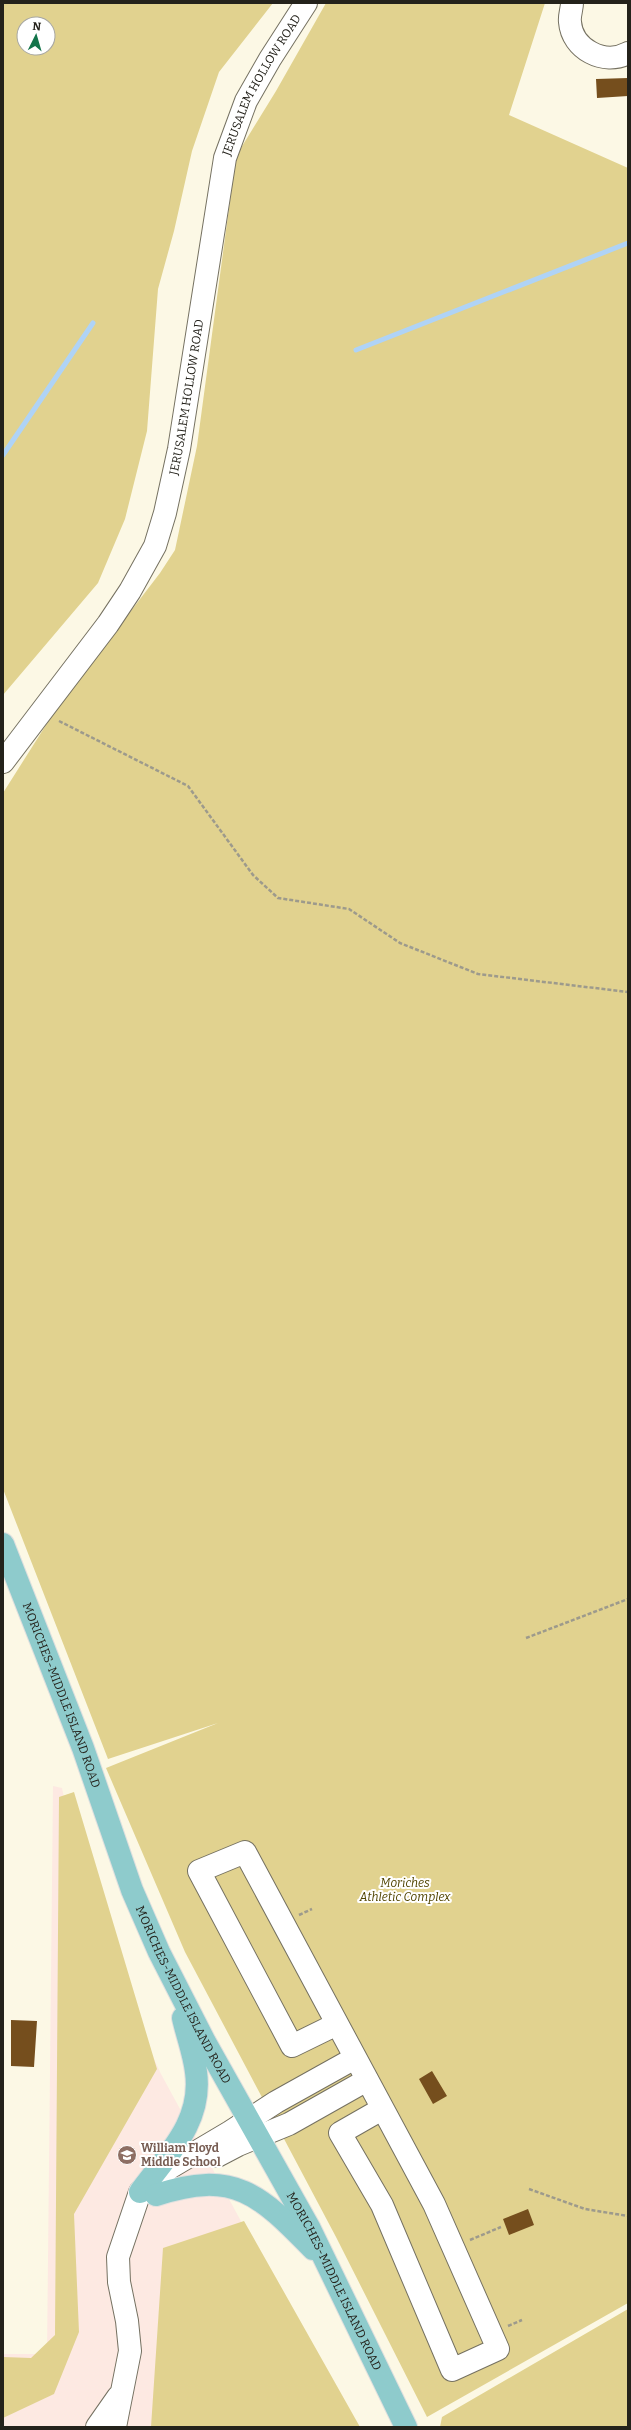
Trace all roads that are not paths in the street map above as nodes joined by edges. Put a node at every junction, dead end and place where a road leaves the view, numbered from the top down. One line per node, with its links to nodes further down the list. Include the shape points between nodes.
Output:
1 (306, 3): 4 (street, JERUSALEM HOLLOW ROAD, via 250,94 225,158 179,449 166,513 155,546 127,595)
2 (572, 3): 3 (street, via 570,22 576,40 589,53 608,58)
3 (628, 53)
4 (3, 762)
5 (3, 1544): 6 (main road, MORICHES-MIDDLE ISLAND ROAD, via 81,1741 132,1890)
6 (174, 1982): 11 (main road, MORICHES-MIDDLE ISLAND ROAD); 12 (main road, via 196,2070 195,2109 186,2132)
7 (337, 2024): 7 (street, via 245,1852 199,1871 292,2046); 8 (street)
8 (355, 2058): 9 (street); 11 (street, via 276,2102)
9 (367, 2080): 10 (street); 11 (street, via 289,2124)
10 (382, 2109): 10 (street, via 434,2204 498,2349 452,2370 382,2205 340,2133)
11 (254, 2128): 12 (street, via 238,2145); 13 (main road, MORICHES-MIDDLE ISLAND ROAD)
12 (148, 2194): 13 (main road, via 213,2184 258,2197); 14 (street, via 128,2225 120,2246 117,2269 130,2351)
13 (330, 2267): 17 (main road, MORICHES-MIDDLE ISLAND ROAD)
14 (121, 2393): 15 (street); 16 (street)
15 (97, 2427)
16 (115, 2427)
17 (406, 2427)

